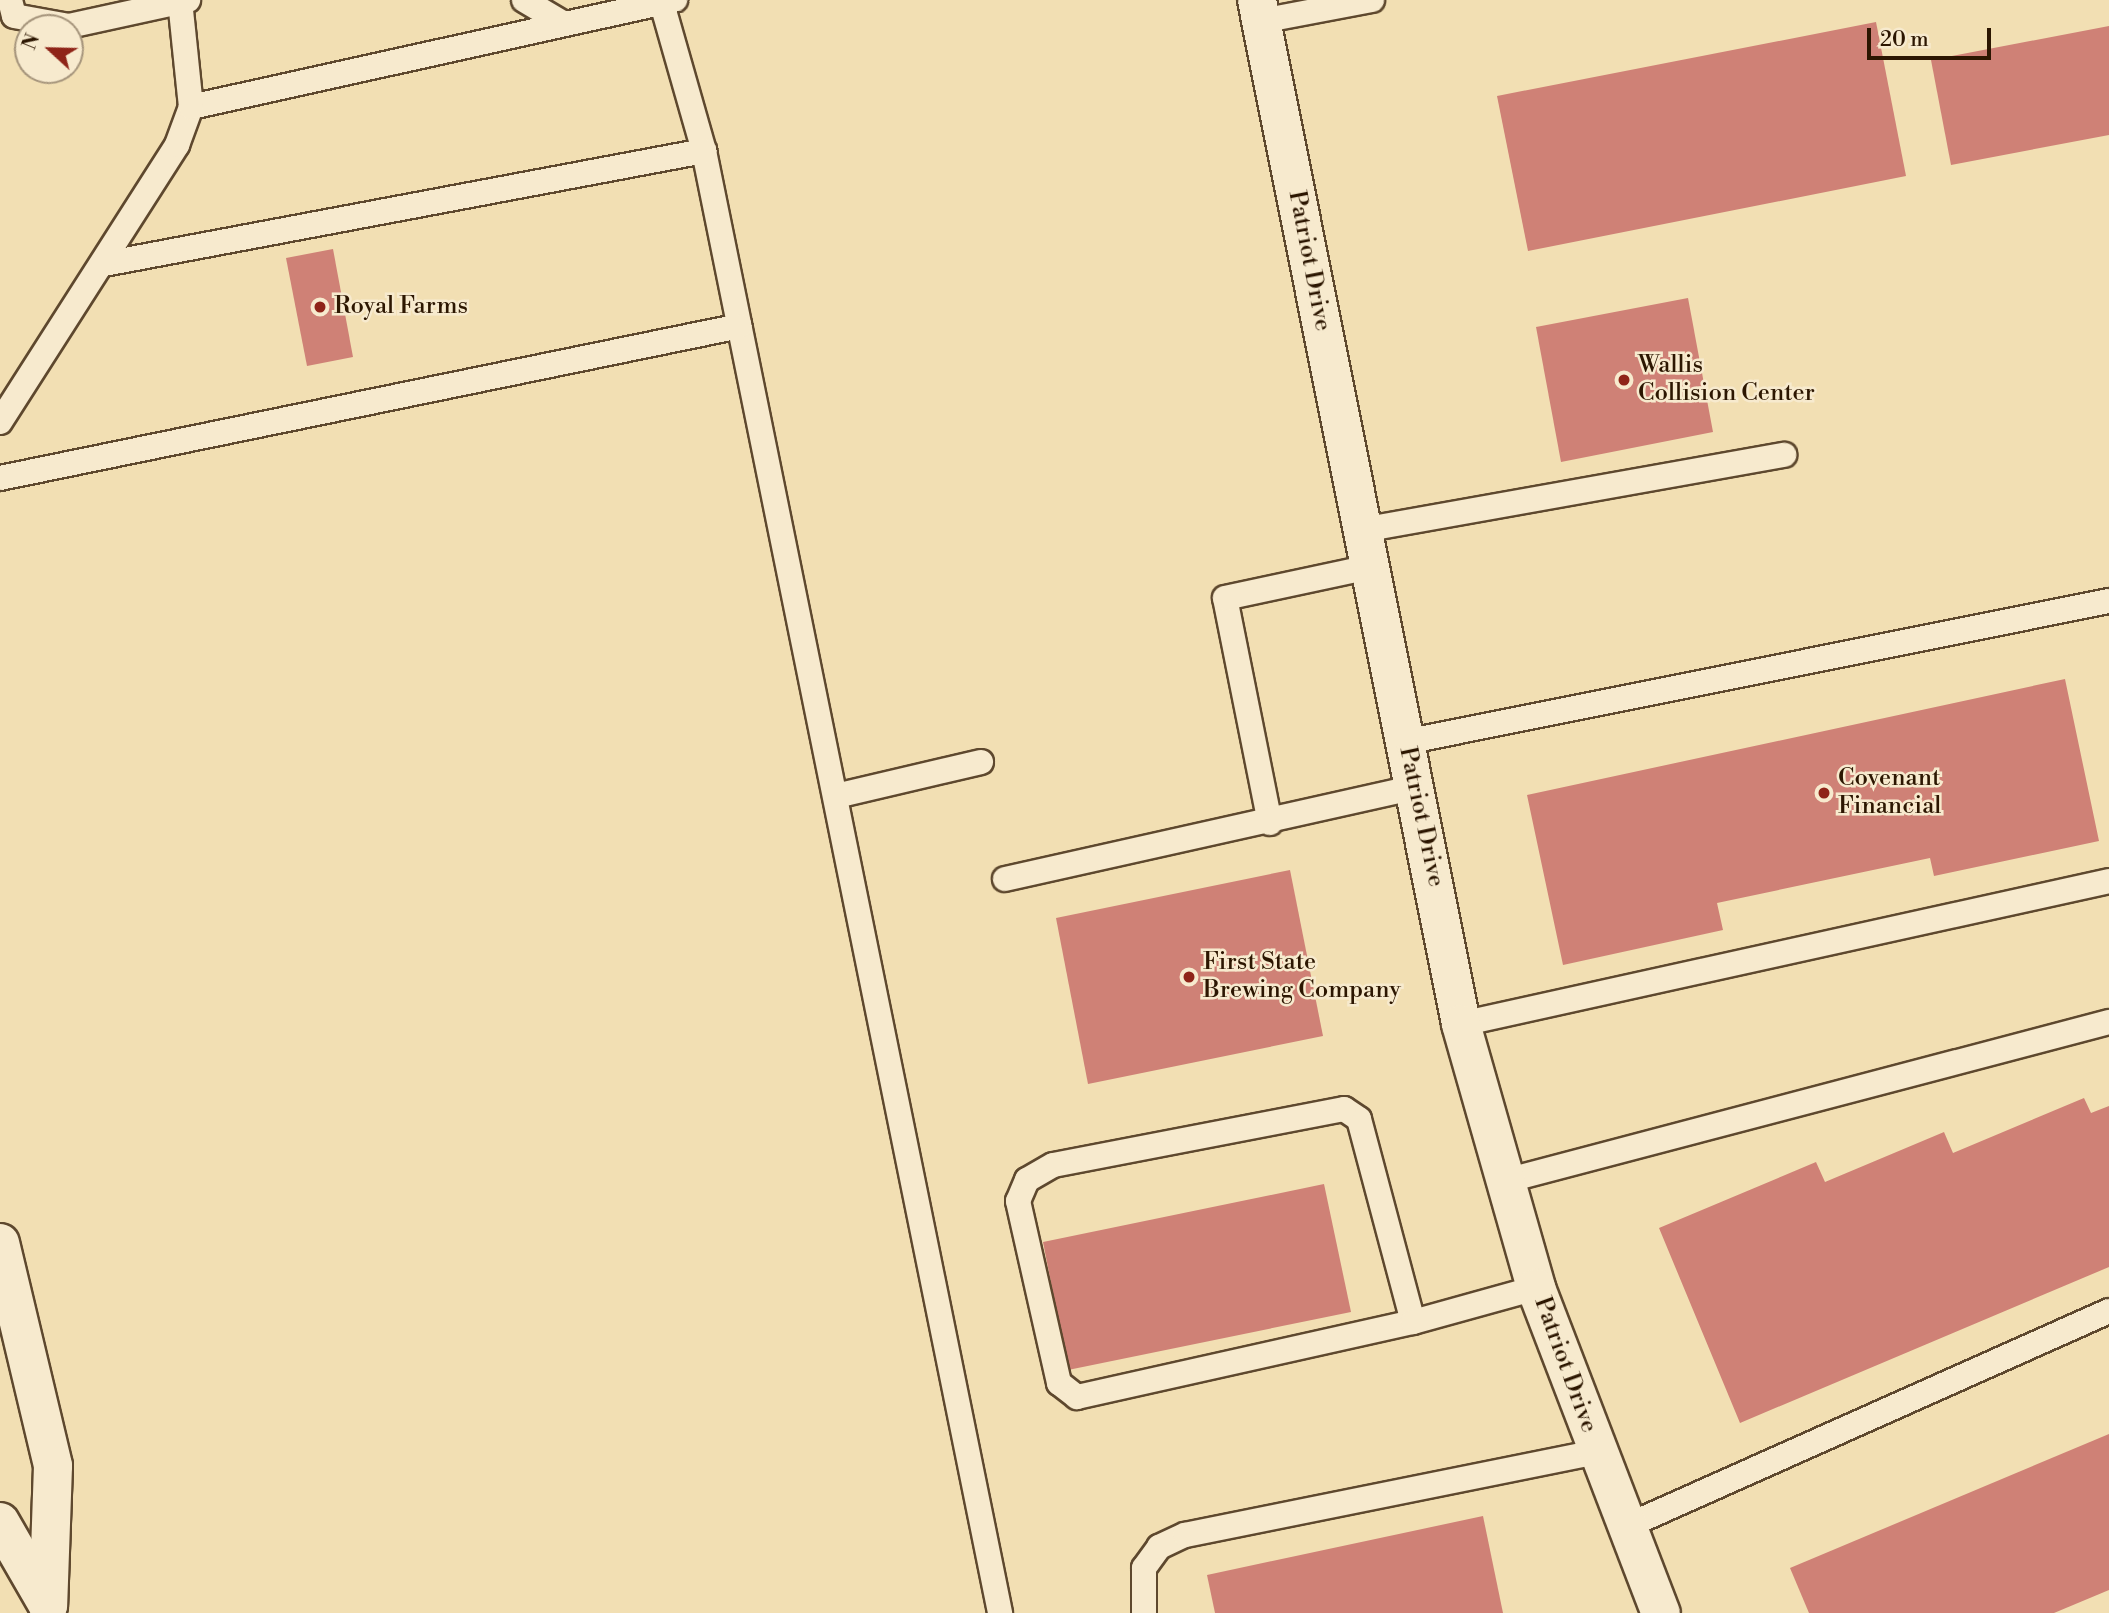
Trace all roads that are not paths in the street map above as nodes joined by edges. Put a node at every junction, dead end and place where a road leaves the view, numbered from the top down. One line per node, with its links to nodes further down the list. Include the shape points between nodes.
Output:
1 (10, 0): 4 (lane, via 14,16 69,26)
2 (524, 0): 7 (lane)
3 (1372, 0): 6 (lane)
4 (183, 1): 8 (lane)
5 (666, 1): 7 (lane); 9 (lane)
6 (1259, 11): 15 (street, Patriot Drive)
7 (561, 22): 8 (lane)
8 (191, 107): 10 (lane, via 160,179)
9 (704, 151): 10 (lane); 11 (lane)
10 (104, 264): 12 (lane)
11 (740, 326): 14 (lane); 21 (lane)
12 (0, 422)
13 (1784, 455): 15 (lane)
14 (0, 478)
15 (1362, 530): 16 (street, Patriot Drive)
16 (1370, 567): 18 (street, Patriot Drive); 22 (lane, via 1225,598)
17 (2109, 601): 18 (lane)
18 (1405, 742): 20 (street, Patriot Drive)
19 (981, 762): 21 (lane)
20 (1416, 787): 22 (lane); 26 (street, Patriot Drive)
21 (836, 796): 36 (lane)
22 (1270, 824): 23 (lane)
23 (1005, 879)
24 (2109, 881): 26 (lane)
25 (2109, 1022): 27 (lane)
26 (1461, 1024): 27 (street, Patriot Drive)
27 (1505, 1181): 29 (street, Patriot Drive)
28 (0, 1242): 35 (street, via 53,1466)
29 (1536, 1288): 31 (lane); 32 (street, Patriot Drive)
30 (2109, 1311): 34 (lane)
31 (1413, 1322): 31 (lane, via 1359,1119 1344,1109 1053,1165 1027,1180 1018,1201 1059,1383 1077,1397)
32 (1597, 1452): 34 (street, Patriot Drive); 37 (lane, via 1185,1535 1159,1547 1144,1568)
33 (0, 1522): 35 (street)
34 (1625, 1527): 38 (street, Patriot Drive)
35 (49, 1609)
36 (1000, 1613)
37 (1144, 1613)
38 (1661, 1613)

